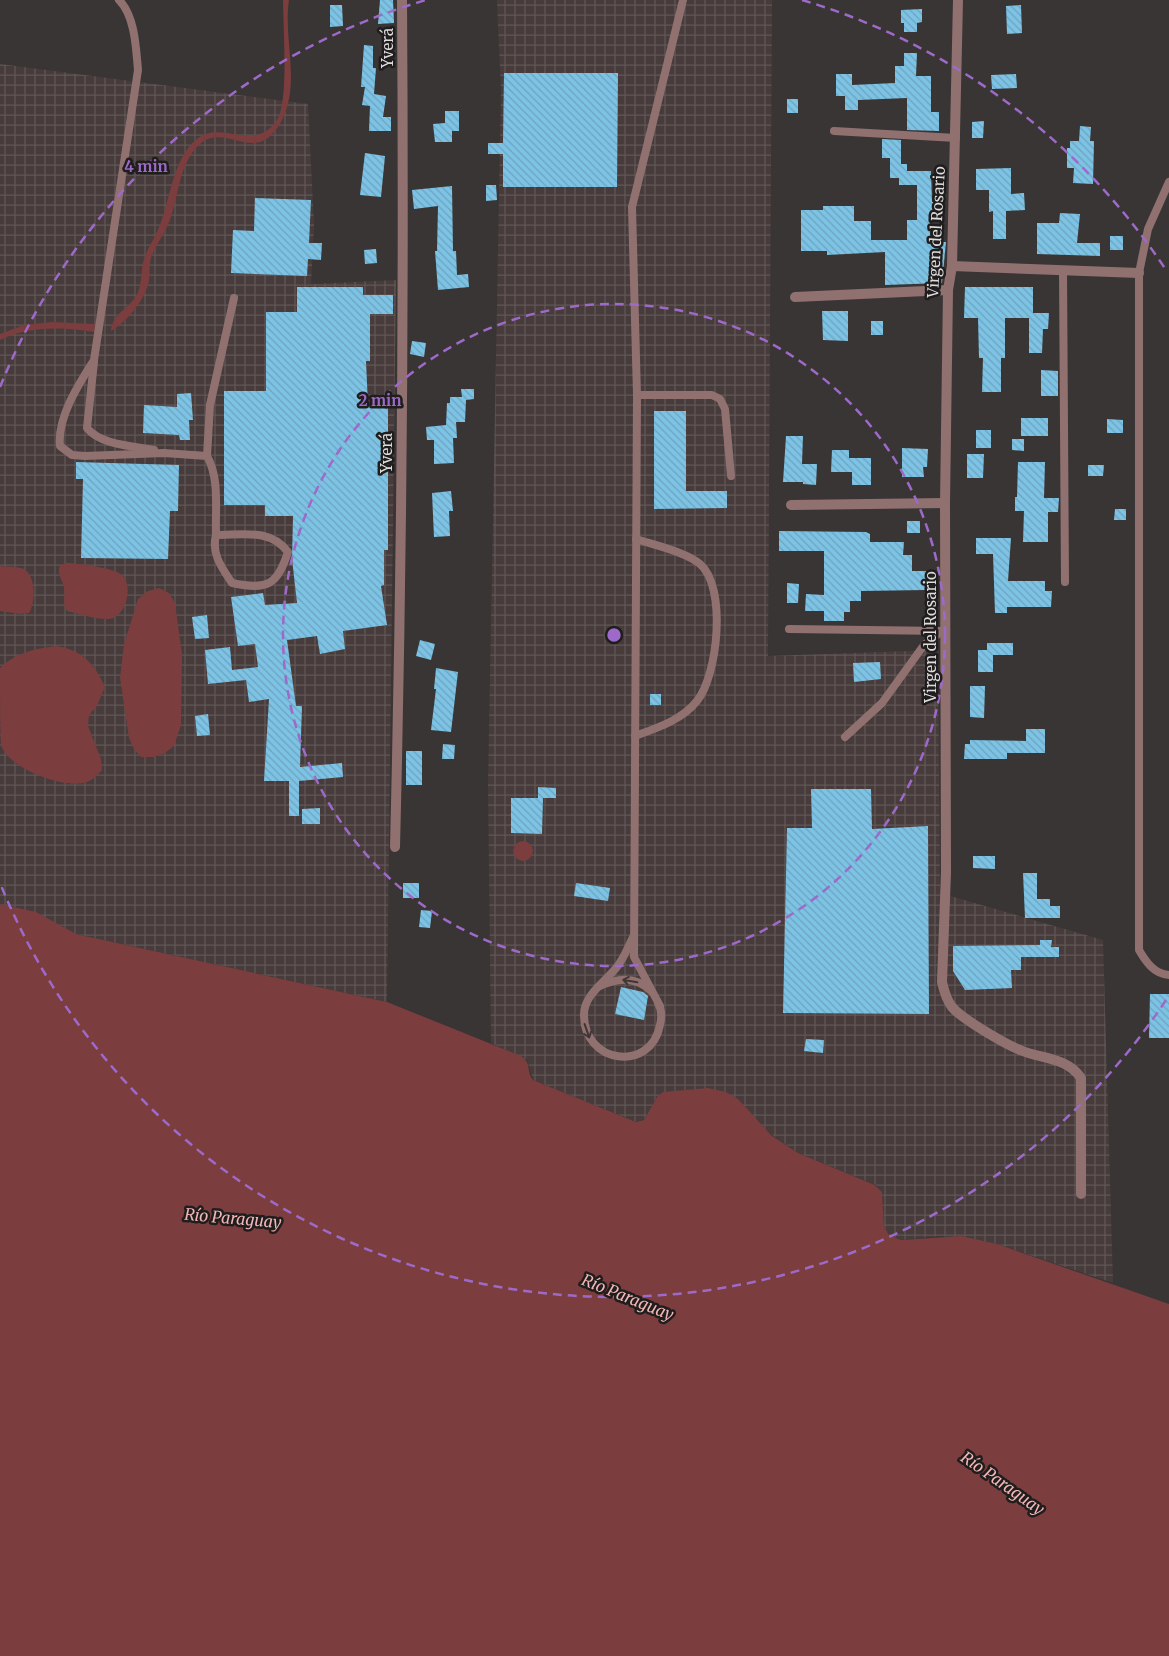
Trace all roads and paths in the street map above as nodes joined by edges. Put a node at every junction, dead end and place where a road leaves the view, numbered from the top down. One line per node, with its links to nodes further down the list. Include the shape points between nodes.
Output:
1 (118, 0): 14 (lane, via 123,4 134,33 138,70)
2 (402, 0): 28 (street, Yverá, via 400,651)
3 (682, 0): 15 (lane, via 632,207)
4 (958, 0): 6 (street, Virgen del Rosario)
5 (834, 131): 6 (lane)
6 (956, 138): 8 (street, Virgen del Rosario)
7 (1169, 182): 10 (lane, via 1148,229)
8 (952, 266): 9 (street); 11 (street, Virgen del Rosario)
9 (1063, 270): 10 (street); 23 (lane)
10 (1139, 273): 30 (lane, via 1139,950 1148,965)
11 (948, 290): 12 (street); 19 (street, Virgen del Rosario)
12 (795, 297)
13 (234, 298): 17 (lane, via 210,405)
14 (94, 360): 16 (lane, via 87,428 92,434 107,440); 16 (lane, via 59,432 60,446 72,455 85,456)
15 (637, 395): 18 (lane, via 712,395 720,399 726,409); 22 (lane)
16 (164, 453): 17 (lane)
17 (207, 456): 21 (lane, via 215,479)
18 (731, 476)
19 (945, 503): 20 (street); 25 (street, Virgen del Rosario)
20 (791, 505)
21 (216, 535): 21 (lane, via 216,558 232,583 246,586 277,579 288,552 280,541 256,533)
22 (636, 539): 26 (lane); 26 (lane, via 701,564 710,581 718,613 715,651 698,701 666,725)
23 (1065, 582)
24 (789, 629): 25 (lane)
25 (944, 631): 27 (lane, via 924,645 882,703); 33 (street, Virgen del Rosario, via 946,872 942,982 953,1008 983,1030 1020,1050 1076,1069 1081,1078)
26 (635, 736): 29 (lane)
27 (845, 736)
28 (395, 846)
29 (634, 936): 31 (lane, via 618,967); 32 (lane, via 634,957)
30 (1169, 975)
31 (598, 987): 32 (lane, one-way to 31, via 650,990 631,980 612,980); 32 (lane, one-way to 32, via 583,1012 586,1032 595,1046 612,1056 628,1057 648,1048 659,1033)
32 (660, 1006)
33 (1081, 1194)

